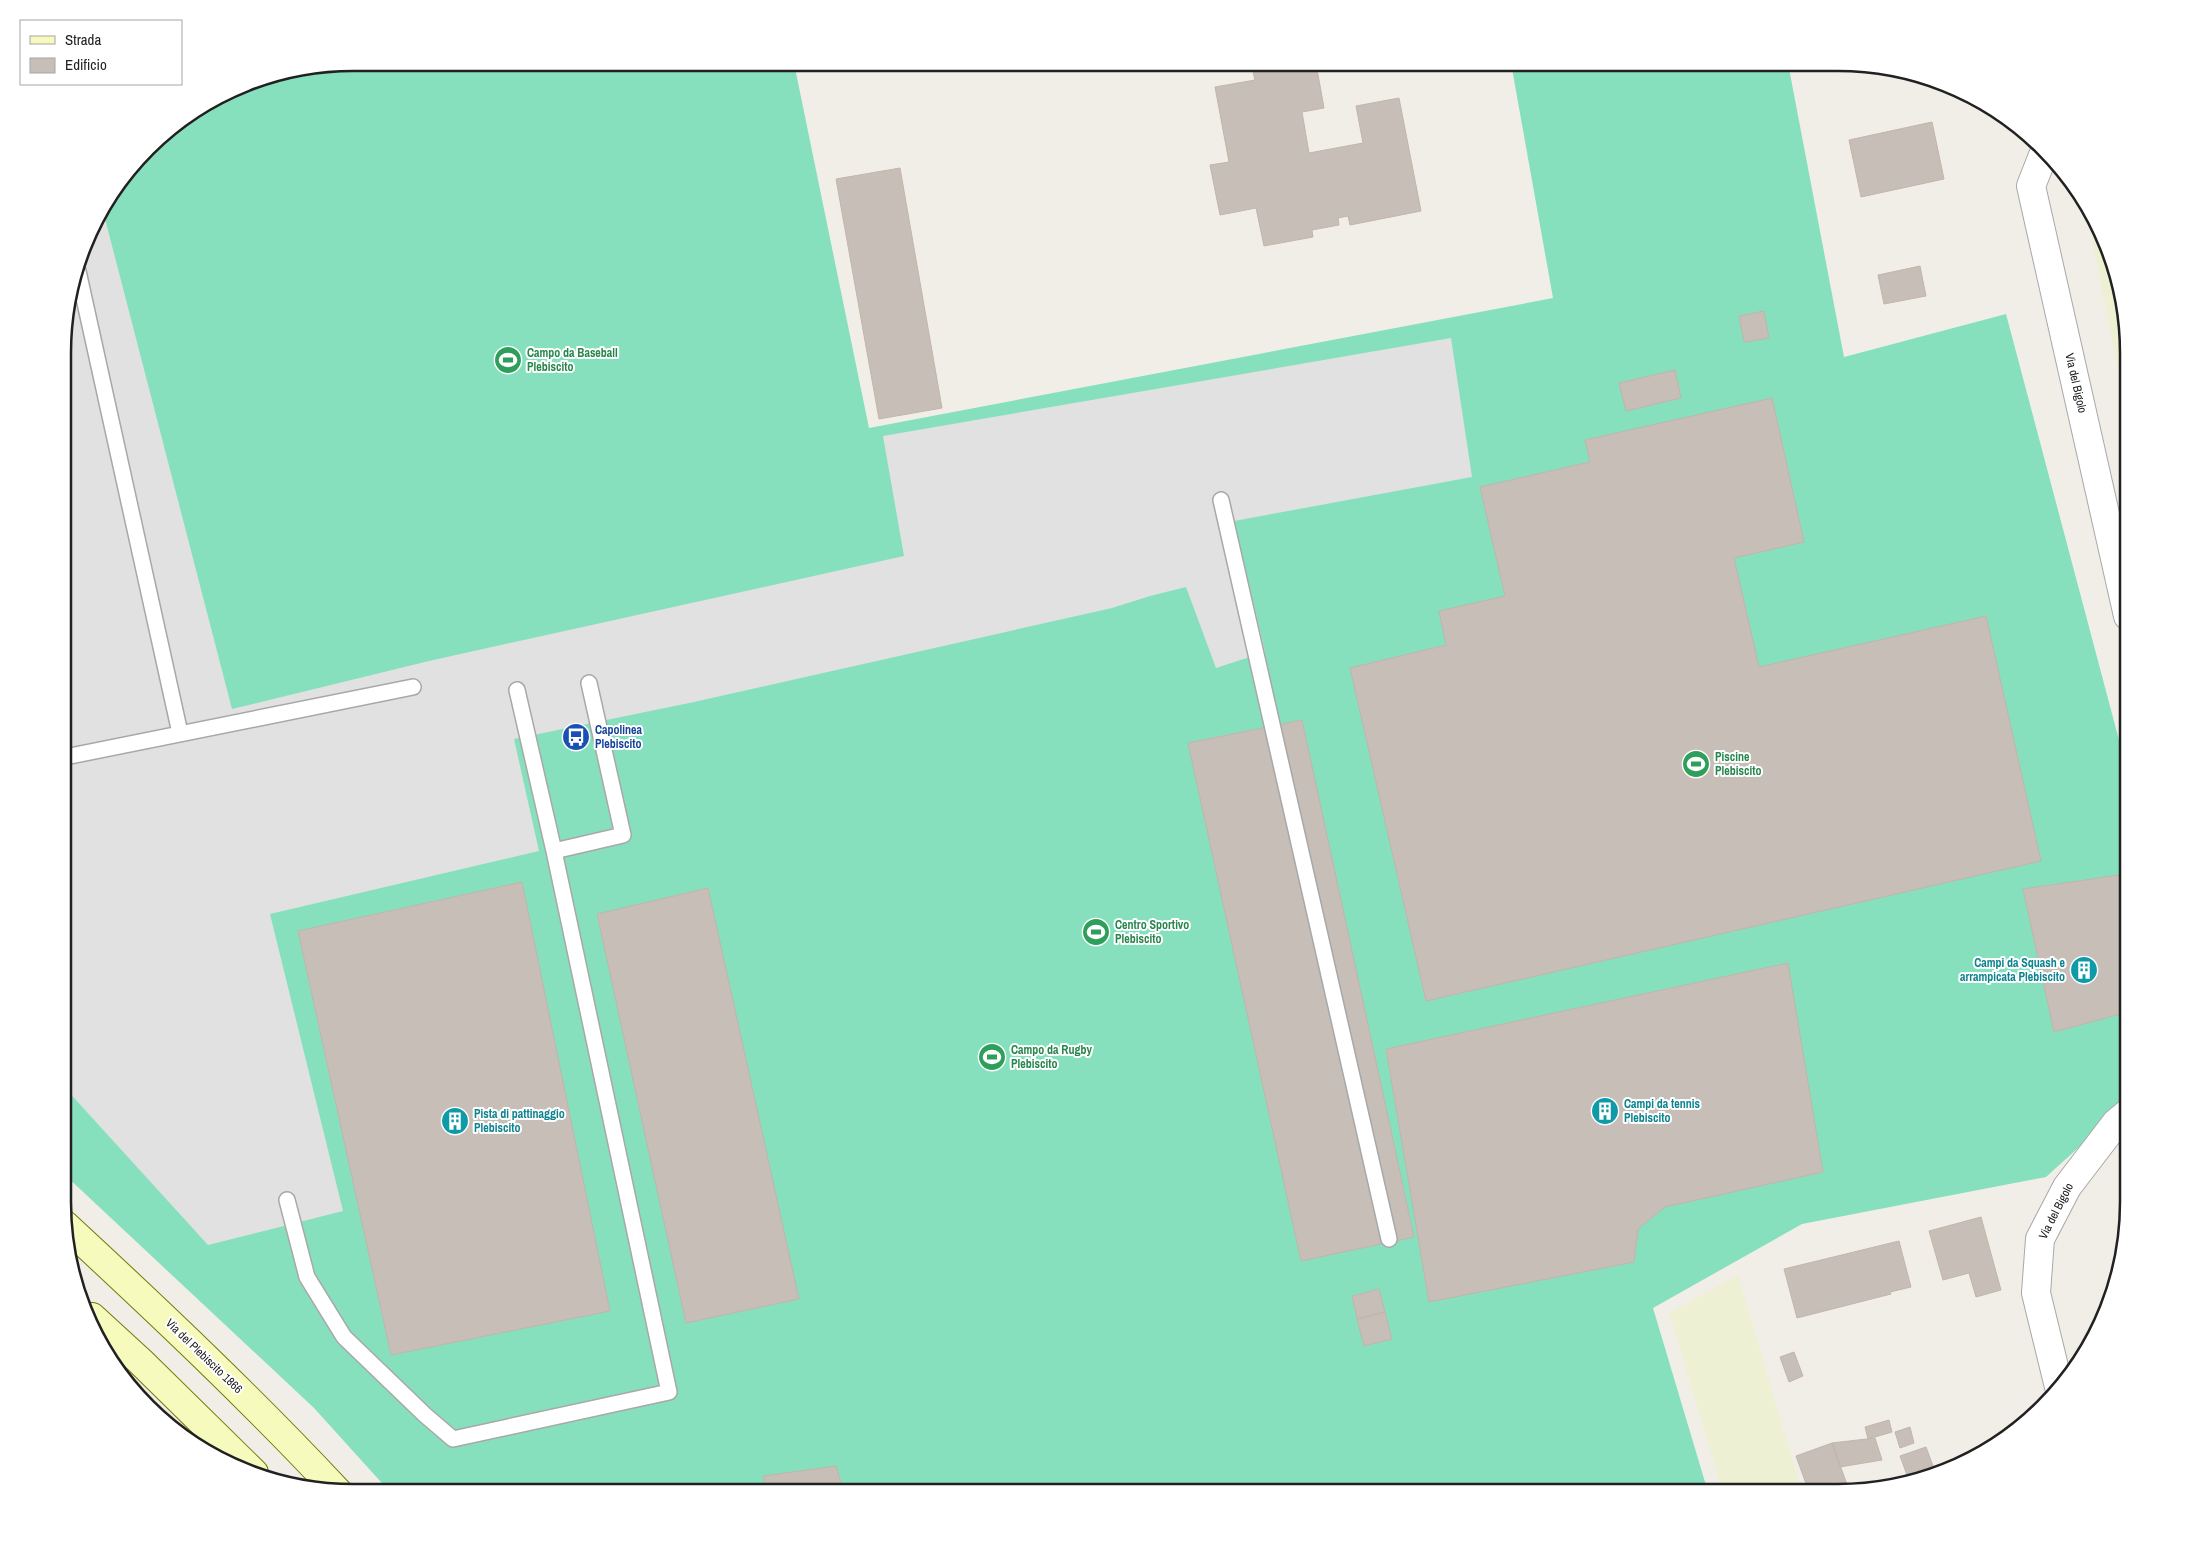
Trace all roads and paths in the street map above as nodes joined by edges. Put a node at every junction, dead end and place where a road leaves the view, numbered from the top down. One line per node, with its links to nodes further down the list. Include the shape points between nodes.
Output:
1 (2042, 159): 4 (street, Via del Bigolo, via 2031,186)
2 (81, 283): 8 (lane)
3 (1221, 500): 14 (lane)
4 (2120, 581)
5 (589, 683): 10 (lane, via 623,835)
6 (413, 688): 8 (lane)
7 (517, 690): 10 (lane)
8 (180, 733): 9 (lane)
9 (71, 756)
10 (554, 851): 12 (lane, via 669,1392 454,1439 344,1337 307,1277)
11 (2120, 1120): 16 (street, Via del Bigolo, via 2066,1187 2040,1239 2036,1293)
12 (286, 1200)
13 (74, 1234): 18 (main road, Via del Plebiscito 1866, via 174,1327)
14 (1389, 1239)
15 (99, 1323): 17 (main road)
16 (2057, 1378)
17 (240, 1460)
18 (329, 1482)

